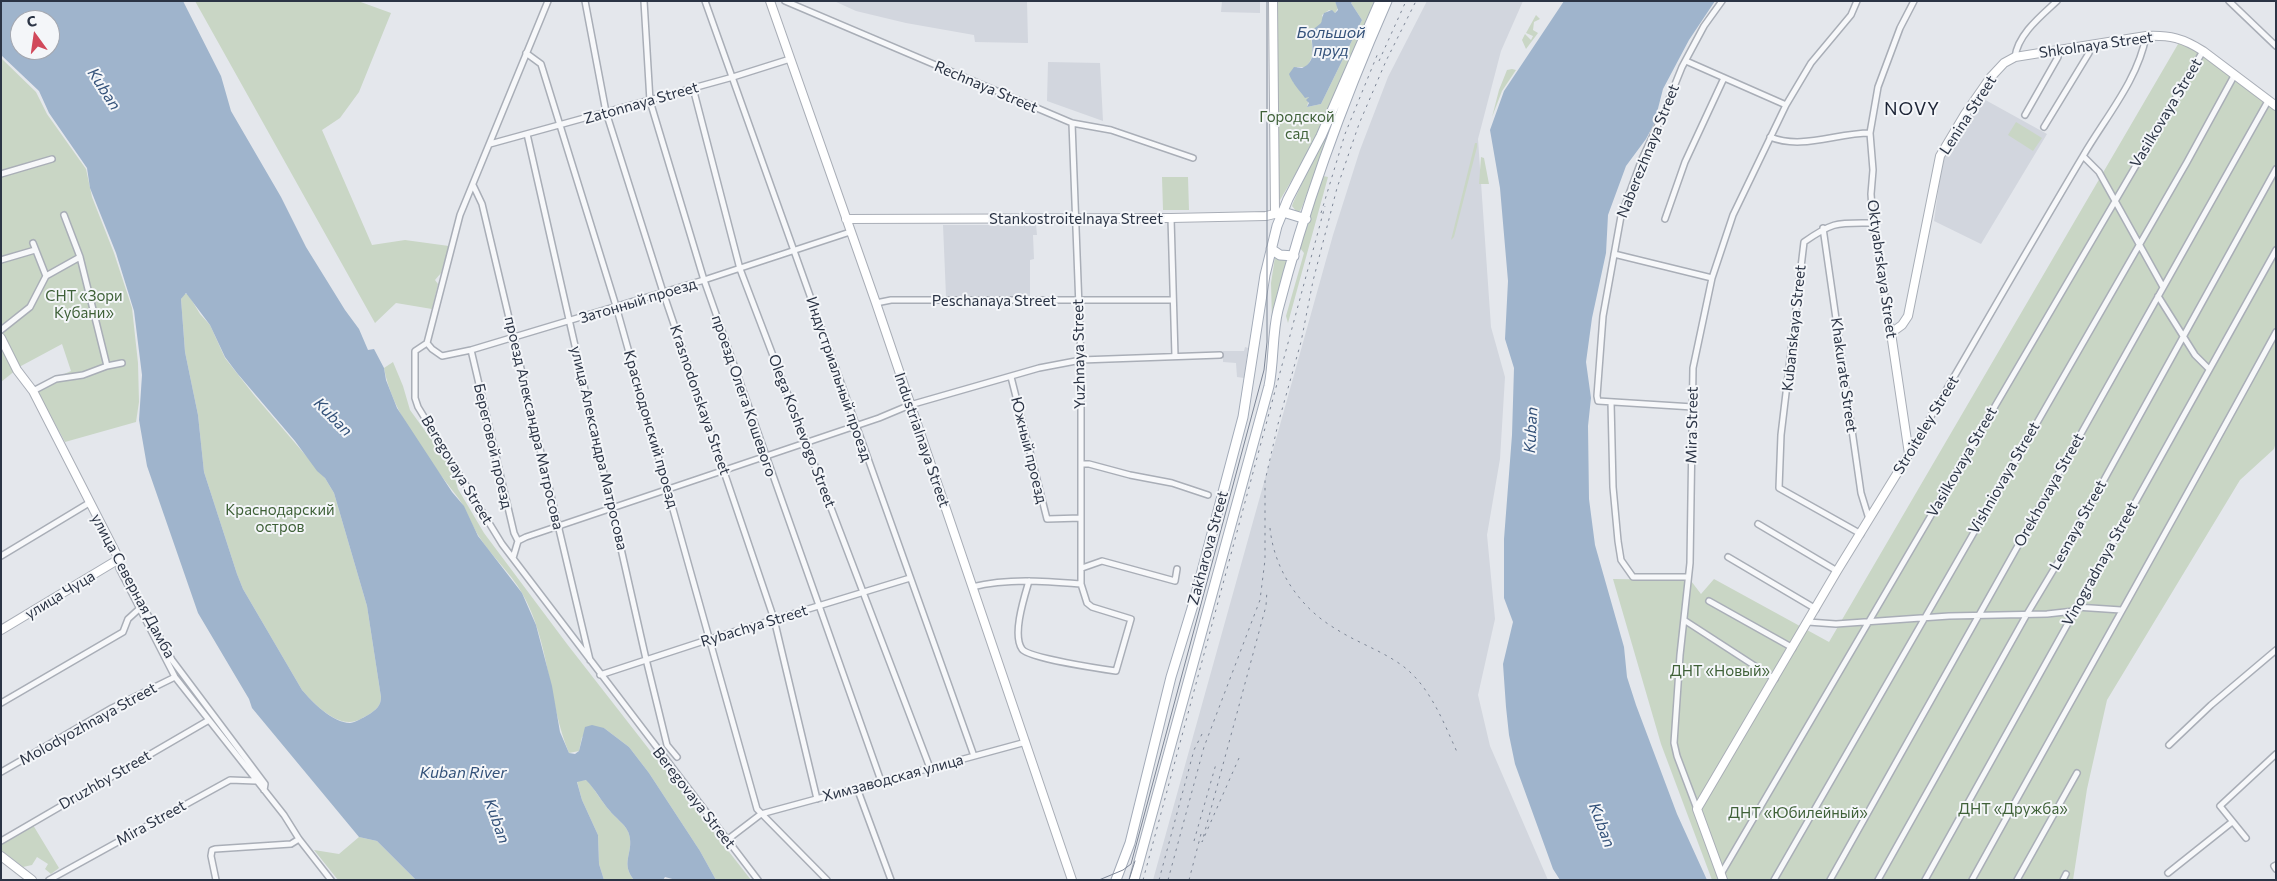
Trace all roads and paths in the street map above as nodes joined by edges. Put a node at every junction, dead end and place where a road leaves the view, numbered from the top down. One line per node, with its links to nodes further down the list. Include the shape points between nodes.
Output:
1 (548, 1): 20 (street, Beregovaya Street)
2 (585, 1): 32 (street, Krasnodonskaya Street)
3 (644, 1): 28 (street, проезд Олега Кошевого)
4 (705, 1): 25 (street, Индустриальный проезд)
5 (770, 1): 22 (street, Industrialnaya Street)
6 (785, 1): 34 (street, Rechnaya Street)
7 (1273, 1): 48 (street, Zakharova Street)
8 (1380, 1): 48 (main road, via 1321,136)
9 (1388, 1): 53 (main road, Zakharova Street, via 1354,75)
10 (1722, 1): 23 (street, Naberezhnaya Street, via 1704,26)
11 (1857, 1): 30 (street, Mira Street, via 1851,15 1811,63)
12 (1914, 1): 38 (street, Oktyabrskaya Street, via 1878,87)
13 (2057, 1): 21 (street, Lenina Street, via 2016,47)
14 (2229, 1): 17 (street)
15 (2146, 36): 16 (street, Shkolnaya Street); 19 (street, Shkolnaya Street, via 2166,35); 41 (street, Stroiteley Street, via 2138,63)
16 (2089, 45): 18 (street, Shkolnaya Street); 36 (street, via 2089,53)
17 (2276, 46)
18 (2056, 50): 21 (street, Shkolnaya Street); 33 (street, via 2058,57)
19 (2203, 51): 24 (street, Shkolnaya Street); 47 (street, Vasilkovaya Street)
20 (526, 53): 35 (street, Краснодонский проезд, via 542,64); 40 (street, Beregovaya Street)
21 (2015, 57): 82 (street, Lenina Street, via 1990,78 1940,156 1908,316)
22 (790, 59): 25 (street, Zatonnaya Street); 51 (street, Industrialnaya Street)
23 (1686, 61): 26 (street); 64 (street, Naberezhnaya Street, via 1620,216)
24 (2234, 76): 29 (street, Shkolnaya Street); 59 (street, Vishniovaya Street)
25 (733, 77): 27 (street, Zatonnaya Street); 63 (street, Индустриальный проезд)
26 (1724, 78): 30 (street); 54 (street, via 1685,162)
27 (693, 88): 28 (street, Zatonnaya Street); 68 (street, Olega Koshevogo Street)
28 (650, 100): 32 (street, Zatonnaya Street); 71 (street, проезд Олега Кошевого)
29 (2268, 101): 31 (street, Shkolnaya Street); 72 (street, Orekhovaya Street)
30 (1786, 105): 39 (street, Mira Street)
31 (2276, 106)
32 (606, 112): 35 (street, Zatonnaya Street); 73 (street, Krasnodonskaya Street)
33 (2025, 115)
34 (1072, 123): 42 (street, Rechnaya Street, via 1111,130); 52 (street, Yuzhnaya Street)
35 (560, 126): 37 (street, Zatonnaya Street); 78 (street, Краснодонский проезд)
36 (2044, 127)
37 (527, 134): 40 (street, Zatonnaya Street); 79 (street, улица Александра Матросова)
38 (1870, 134): 39 (street, via 1797,142); 55 (street, Oktyabrskaya Street)
39 (1770, 137): 70 (street, Mira Street, via 1733,215)
40 (490, 144): 46 (street, Beregovaya Street)
41 (2083, 156): 47 (street, via 2099,172); 101 (street, Stroiteley Street)
42 (1193, 158)
43 (52, 159): 45 (street)
44 (2276, 169): 83 (street, Lesnaya Street)
45 (1, 174)
46 (473, 185): 84 (street, проезд Александра Матросова, via 482,204); 86 (street, Beregovaya Street, via 460,215)
47 (2115, 199): 59 (street); 139 (street, Vasilkovaya Street)
48 (1279, 212): 50 (street, Stankostroitelnaya Street, via 1266,216); 53 (main road, Stankostroitelnaya Street); 60 (main road, Zakharova Street)
49 (64, 215): 65 (street)
50 (1170, 218): 52 (street, Stankostroitelnaya Street); 75 (street)
51 (846, 219): 52 (street, Stankostroitelnaya Street); 57 (street, Industrialnaya Street)
52 (1075, 219): 76 (street, Yuzhnaya Street)
53 (1306, 219): 66 (main road, Zakharova Street)
54 (1666, 220)
55 (1872, 223): 56 (street, Kubanskaya Street, via 1835,223); 82 (street, Oktyabrskaya Street)
56 (1823, 228): 110 (street, Khakurate Street, via 1861,493); 113 (street, Kubanskaya Street, via 1804,242 1781,435 1779,488)
57 (850, 232): 63 (street, Затонный проезд); 77 (street, Industrialnaya Street)
58 (33, 243): 61 (street)
59 (2139, 244): 72 (street); 136 (street, Vishniovaya Street)
60 (1271, 249): 66 (main road, via 1280,255); 184 (main road, Zakharova Street, via 1243,417 1130,843)
61 (35, 250): 67 (street); 69 (street)
62 (2276, 250): 93 (street, Vinogradnaya Street)
63 (795, 251): 68 (street, Затонный проезд); 99 (street, Индустриальный проезд)
64 (1614, 254): 70 (street); 96 (street, Naberezhnaya Street, via 1603,316 1598,401)
65 (80, 256): 69 (street); 92 (street)
66 (1294, 256): 185 (main road, Zakharova Street, via 1277,313 1268,386)
67 (1, 260)
68 (740, 268): 71 (street, Затонный проезд); 100 (street, Olega Koshevogo Street)
69 (46, 276): 80 (street, via 30,307)
70 (1712, 278): 98 (street, Mira Street, via 1693,368)
71 (704, 280): 73 (street, Затонный проезд); 102 (street, проезд Олега Кошевого)
72 (2163, 287): 74 (street, Orekhovaya Street)
73 (663, 292): 78 (street, Затонный проезд); 104 (street, Krasnodonskaya Street)
74 (2158, 296): 83 (street); 135 (street, Orekhovaya Street)
75 (1173, 300): 76 (street, Peschanaya Street); 89 (street)
76 (1078, 301): 77 (street, Peschanaya Street, via 891,300); 90 (street, Yuzhnaya Street)
77 (876, 303): 97 (street, Industrialnaya Street)
78 (616, 306): 79 (street, Затонный проезд); 105 (street, Краснодонский проезд)
79 (570, 321): 84 (street, Затонный проезд); 108 (street, улица Александра Матросова)
80 (1, 330)
81 (2276, 332): 133 (street)
82 (1891, 333): 101 (street, Oktyabrskaya Street)
83 (2183, 336): 93 (street); 134 (street, Lesnaya Street)
84 (514, 337): 87 (street, Затонный проезд); 112 (street, проезд Александра Матросова)
85 (2, 339): 95 (street, улица Северная Дамба, via 17,370)
86 (427, 343): 87 (street, Затонный проезд, via 442,356); 116 (street, Beregovaya Street, via 415,351 414,398)
87 (471, 350): 114 (street, Береговой проезд)
88 (1220, 355): 89 (street)
89 (1175, 356): 90 (street)
90 (1081, 360): 94 (street); 103 (street, Yuzhnaya Street)
91 (122, 363): 92 (street)
92 (107, 366): 95 (street, via 56,380)
93 (2208, 369): 132 (street, Vinogradnaya Street)
94 (1011, 377): 97 (street); 109 (street, Южный проезд, via 1047,519)
95 (33, 391): 107 (street, улица Северная Дамба)
96 (1611, 402): 98 (street); 122 (street, via 1613,487 1621,560 1633,577)
97 (910, 405): 99 (street); 126 (street, Industrialnaya Street)
98 (1693, 407): 122 (street, Mira Street)
99 (856, 426): 100 (street); 123 (street, Индустриальный проезд)
100 (805, 443): 102 (street); 127 (street, Olega Koshevogo Street)
101 (1909, 454): 110 (street, Stroiteley Street)
102 (764, 457): 104 (street); 129 (street, проезд Олега Кошевого)
103 (1081, 464): 106 (street, via 1172,483); 109 (street, Yuzhnaya Street)
104 (724, 470): 105 (street); 137 (street, Krasnodonskaya Street)
105 (667, 488): 108 (street); 142 (street, Краснодонский проезд)
106 (1208, 495)
107 (89, 503): 115 (street); 118 (street, улица Северная Дамба)
108 (612, 506): 112 (street); 145 (street, улица Александра Матросова)
109 (1081, 518): 119 (street, Yuzhnaya Street)
110 (1869, 520): 113 (street, Stroiteley Street)
111 (1758, 524): 121 (street)
112 (557, 526): 114 (street); 146 (street, проезд Александра Матросова)
113 (1861, 534): 121 (street, Stroiteley Street)
114 (518, 541): 116 (street)
115 (1, 556)
116 (513, 558): 146 (street, Beregovaya Street)
117 (1728, 558): 131 (street)
118 (119, 559): 130 (street, via 119,568); 141 (street, улица Чуца); 163 (street, улица Северная Дамба, via 172,660 265,784)
119 (1082, 568): 120 (street, via 1102,562 1175,581); 125 (street, Yuzhnaya Street)
120 (1177, 569)
121 (1837, 571): 131 (street, Stroiteley Street)
122 (1688, 577): 138 (street, Mira Street)
123 (910, 578): 127 (street, Rybachya Street); 155 (street, Индустриальный проезд)
124 (1029, 582): 125 (street); 125 (street, via 1018,628 1021,649 1044,658 1116,672 1131,619 1092,607 1087,603); 126 (street, via 994,582)
125 (1081, 584)
126 (972, 587): 152 (street, Industrialnaya Street)
127 (864, 592): 129 (street, Rybachya Street); 157 (street, Olega Koshevogo Street)
128 (1709, 600): 143 (street)
129 (818, 606): 137 (street, Rybachya Street); 161 (street, проезд Олега Кошевого)
130 (139, 609): 148 (street); 150 (street, via 128,619 123,632)
131 (1816, 609): 140 (street, Stroiteley Street)
132 (2075, 609): 133 (street); 134 (street); 189 (street, Vinogradnaya Street)
133 (2121, 610): 190 (street)
134 (2027, 614): 135 (street); 188 (street, Lesnaya Street)
135 (1979, 615): 136 (street); 187 (street, Orekhovaya Street)
136 (1924, 618): 139 (street); 186 (street, Vishniovaya Street)
137 (774, 619): 142 (street, Rybachya Street); 164 (street, Krasnodonskaya Street)
138 (1684, 620): 149 (street); 165 (street, Mira Street, via 1674,743)
139 (1868, 621): 140 (street); 175 (street, Vasilkovaya Street)
140 (1808, 622): 143 (street, Stroiteley Street)
141 (1, 630)
142 (710, 639): 145 (street, Rybachya Street); 166 (street, Краснодонский проезд)
143 (1793, 648): 149 (street, Stroiteley Street)
144 (2276, 650): 153 (street)
145 (646, 659): 147 (street, Rybachya Street); 156 (street, улица Александра Матросова, via 667,745)
146 (590, 663): 147 (street, Beregovaya Street)
147 (600, 675): 170 (street, Beregovaya Street)
148 (175, 677): 151 (street); 158 (street, Molodyozhnaya Street, via 112,708)
149 (1774, 679): 165 (street, Stroiteley Street)
150 (1, 703)
151 (209, 720): 160 (street); 171 (street, Druzhby Street)
152 (1026, 742): 155 (street, Химзаводская улица); 183 (street, Industrialnaya Street)
153 (2169, 745)
154 (2276, 754): 167 (street, via 2220,806)
155 (974, 756): 157 (street, Химзаводская улица)
156 (677, 758)
157 (930, 768): 161 (street, Химзаводская улица)
158 (1, 772)
159 (2077, 774): 191 (street)
160 (256, 781): 163 (street); 177 (street, Mira Street, via 230,780)
161 (881, 781): 162 (street, Химзаводская улица)
162 (857, 788): 164 (street, Химзаводская улица); 182 (street)
163 (264, 790): 169 (street)
164 (817, 798): 166 (street, Химзаводская улица)
165 (1697, 809): 175 (street, Mira Street)
166 (761, 814): 170 (street, Химзаводская улица); 181 (street)
167 (2232, 822): 168 (street); 173 (street)
168 (2246, 838)
169 (299, 839): 178 (street, via 291,844 214,849 211,856); 179 (street)
170 (727, 840): 180 (street, Beregovaya Street)
171 (1, 841)
172 (1, 856): 176 (street)
173 (2168, 872)
174 (2066, 874): 192 (street)
175 (1722, 877)
176 (32, 880)
177 (49, 880)
178 (216, 880)
179 (331, 880)
180 (758, 880)
181 (827, 880)
182 (891, 880)
183 (1072, 880)
184 (1116, 880)
185 (1134, 880)
186 (1774, 880)
187 (1830, 880)
188 (1878, 880)
189 (1925, 880)
190 (1972, 880)
191 (2017, 880)
192 (2063, 880)

